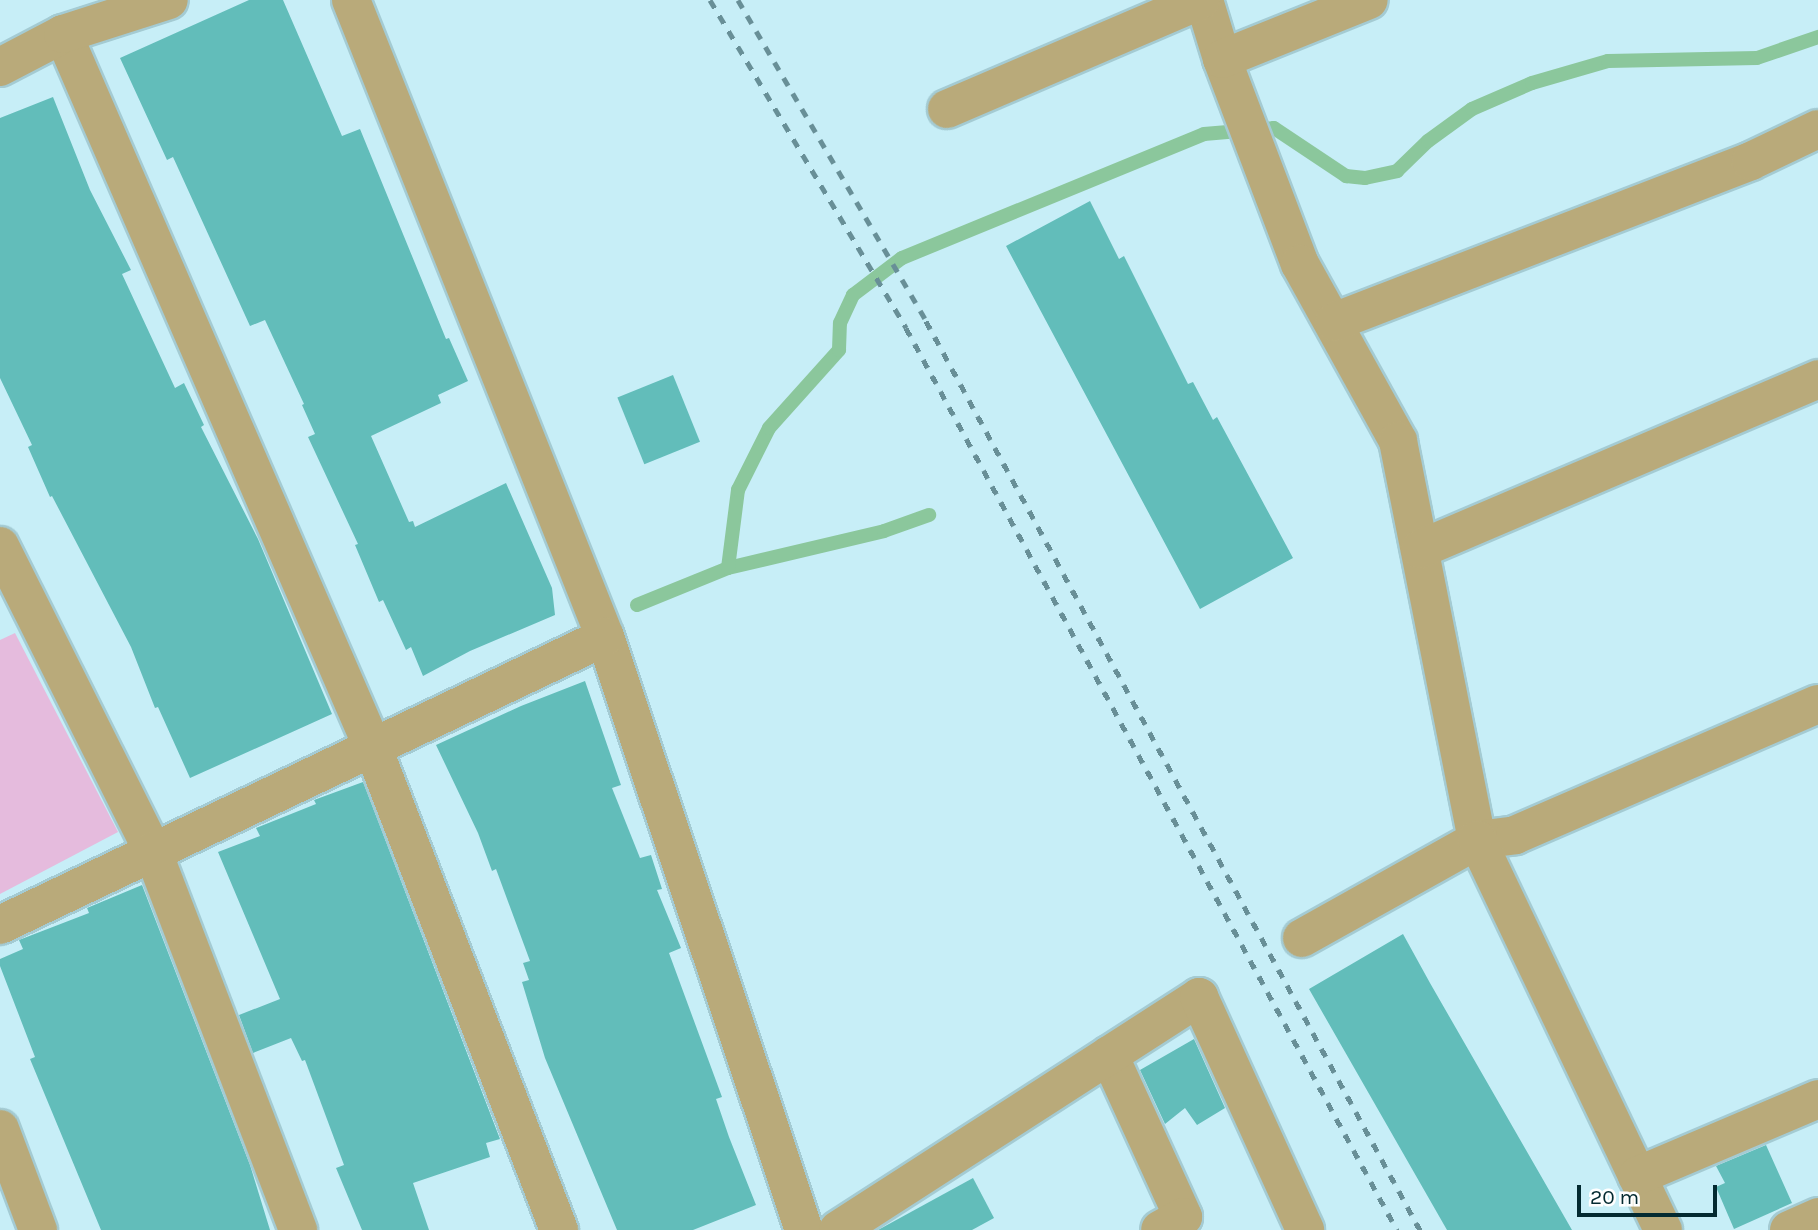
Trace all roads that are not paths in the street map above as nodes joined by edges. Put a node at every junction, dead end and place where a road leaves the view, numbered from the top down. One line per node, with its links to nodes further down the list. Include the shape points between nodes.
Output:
1 (169, 0): 5 (street)
2 (351, 0): 14 (street)
3 (1202, 0): 6 (street); 8 (street)
4 (1369, 0): 6 (street)
5 (63, 34): 7 (street); 16 (street)
6 (1222, 59): 10 (street, via 1300,264)
7 (0, 67)
8 (947, 109)
9 (1818, 129): 10 (street, via 1751,161)
10 (1334, 322): 13 (street, via 1398,441)
11 (1818, 379): 13 (street)
12 (0, 547): 18 (street)
13 (1420, 549): 17 (street)
14 (605, 637): 16 (street); 29 (street)
15 (1818, 704): 17 (street, via 1516,835)
16 (373, 748): 18 (street); 28 (street)
17 (1477, 840): 20 (street); 24 (street)
18 (153, 852): 19 (street); 27 (street)
19 (0, 925)
20 (1302, 939)
21 (1109, 1055): 30 (street); 31 (street, via 1183,1217); 32 (street, via 1199,997)
22 (1818, 1099): 24 (street)
23 (0, 1129): 26 (street)
24 (1637, 1176): 33 (street)
25 (1818, 1217): 34 (street)
26 (38, 1230)
27 (298, 1230)
28 (559, 1230)
29 (804, 1230)
30 (838, 1230)
31 (1160, 1230)
32 (1305, 1230)
33 (1663, 1230)
34 (1789, 1230)

